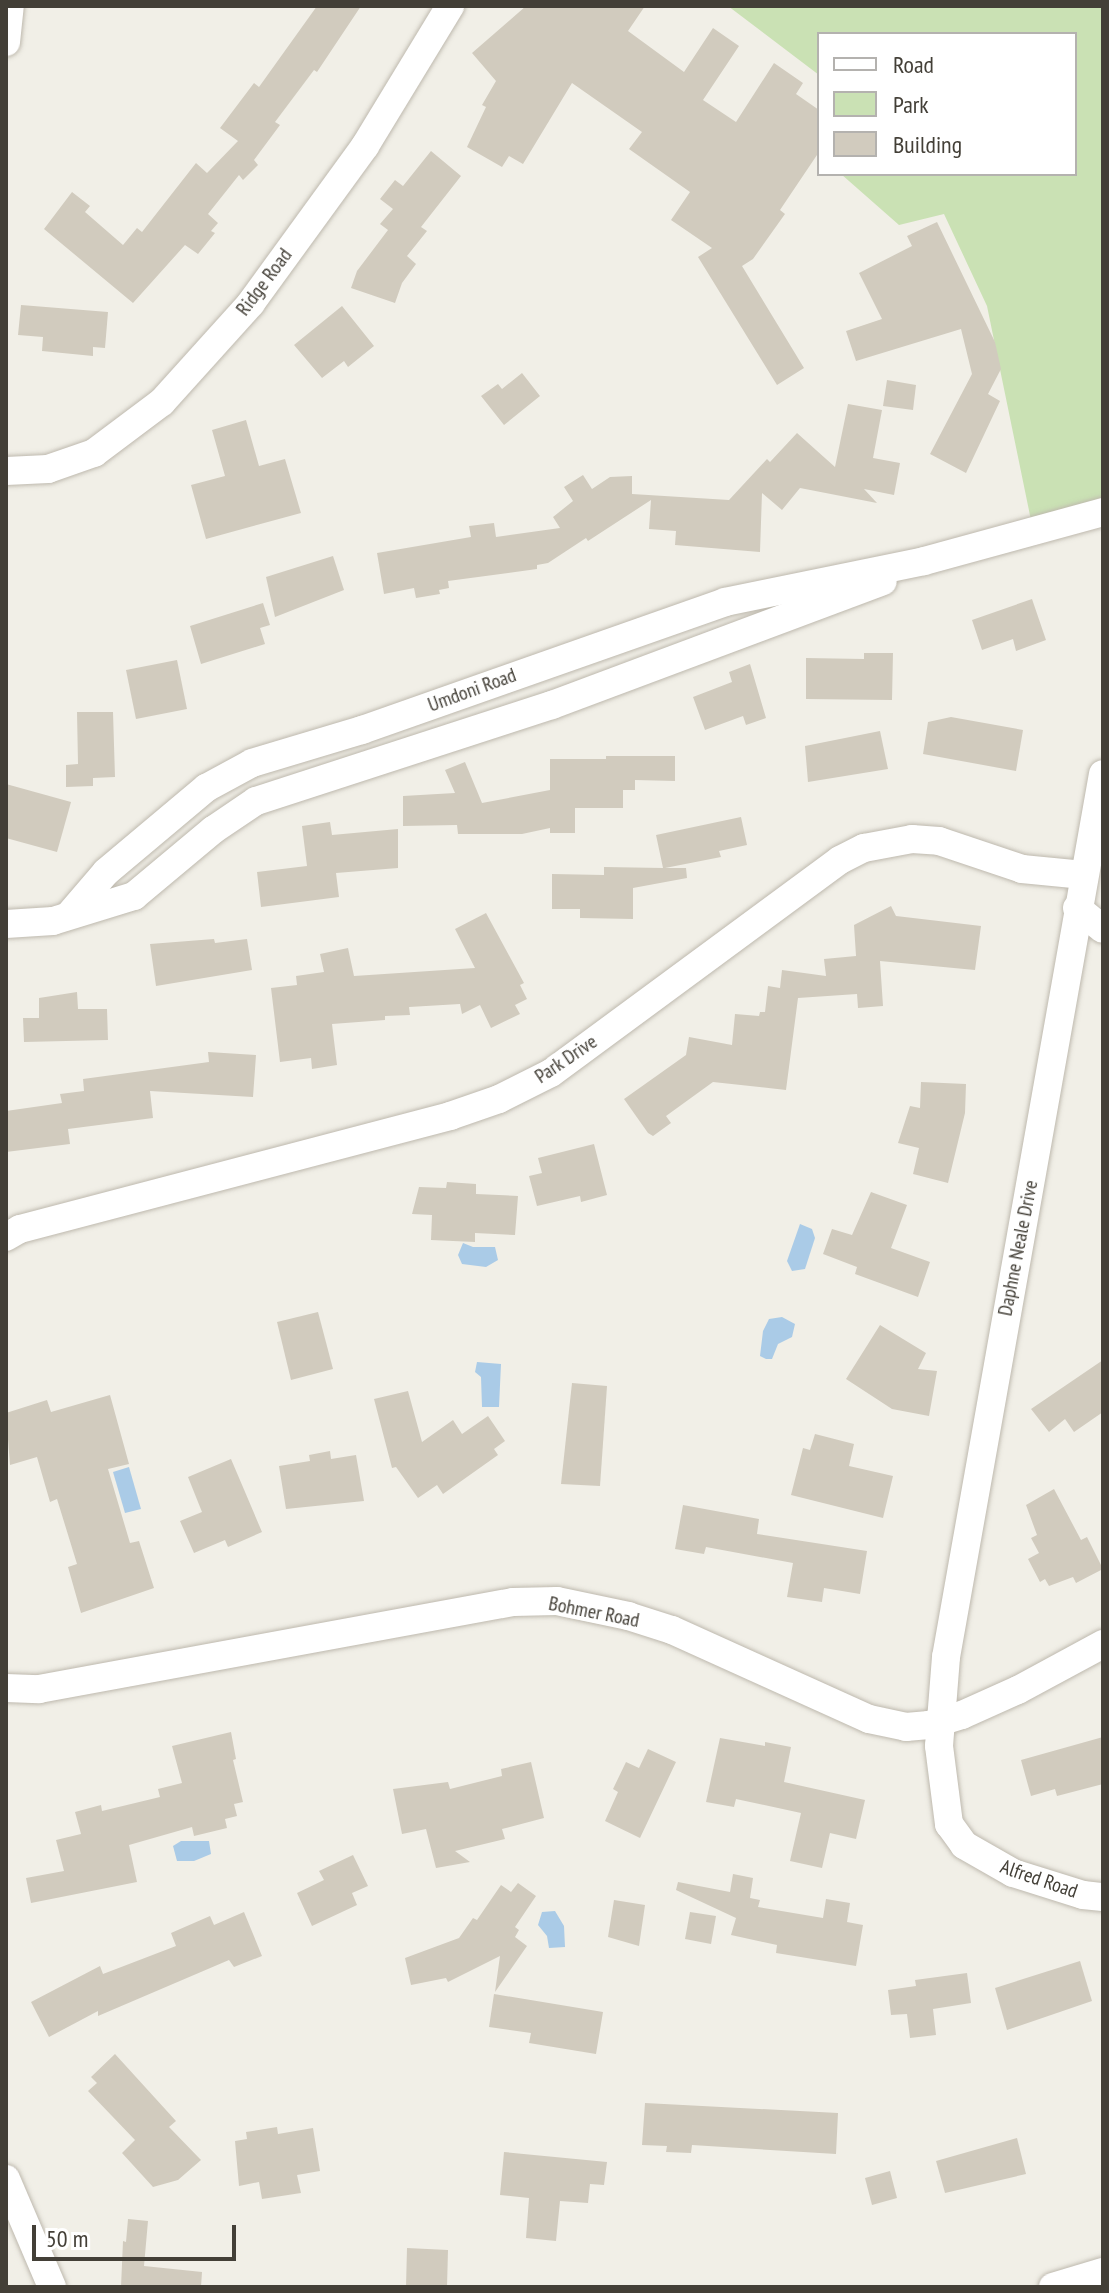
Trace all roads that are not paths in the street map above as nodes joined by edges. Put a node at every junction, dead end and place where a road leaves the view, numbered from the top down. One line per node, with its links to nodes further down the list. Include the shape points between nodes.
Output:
1 (10, 6): 3 (street)
2 (450, 6): 4 (street, Ridge Road, via 365,146 251,303 162,402 94,453 48,469)
3 (6, 42)
4 (6, 471)
5 (1103, 512): 6 (street, Umdoni Road)
6 (924, 561): 10 (street, Umdoni Road, via 831,603 552,705 256,801 134,896); 10 (street, Umdoni Road, via 725,602 362,730 252,763 206,788 106,872)
7 (1103, 774): 8 (street, Daphne Neale Drive)
8 (1084, 875): 9 (street, Daphne Neale Drive); 13 (street, Park Drive, via 1022,869 939,841 912,839 864,848 840,860 551,1073 499,1099)
9 (1077, 908): 12 (street); 16 (street, Daphne Neale Drive, via 946,1657)
10 (70, 914): 11 (street, Umdoni Road, via 53,921)
11 (6, 924)
12 (1103, 929)
13 (6, 1237)
14 (1103, 1644): 16 (street, Bohmer Road, via 1018,1690)
15 (6, 1688): 16 (street, Bohmer Road, via 39,1689 513,1602 557,1601 672,1630 869,1719 906,1727)
16 (940, 1722): 17 (street, Alfred Road, via 949,1824 964,1845 1013,1873)
17 (1103, 1897)
18 (6, 2179): 20 (street)
19 (1103, 2272): 21 (street)
20 (52, 2287)
21 (1053, 2287)

